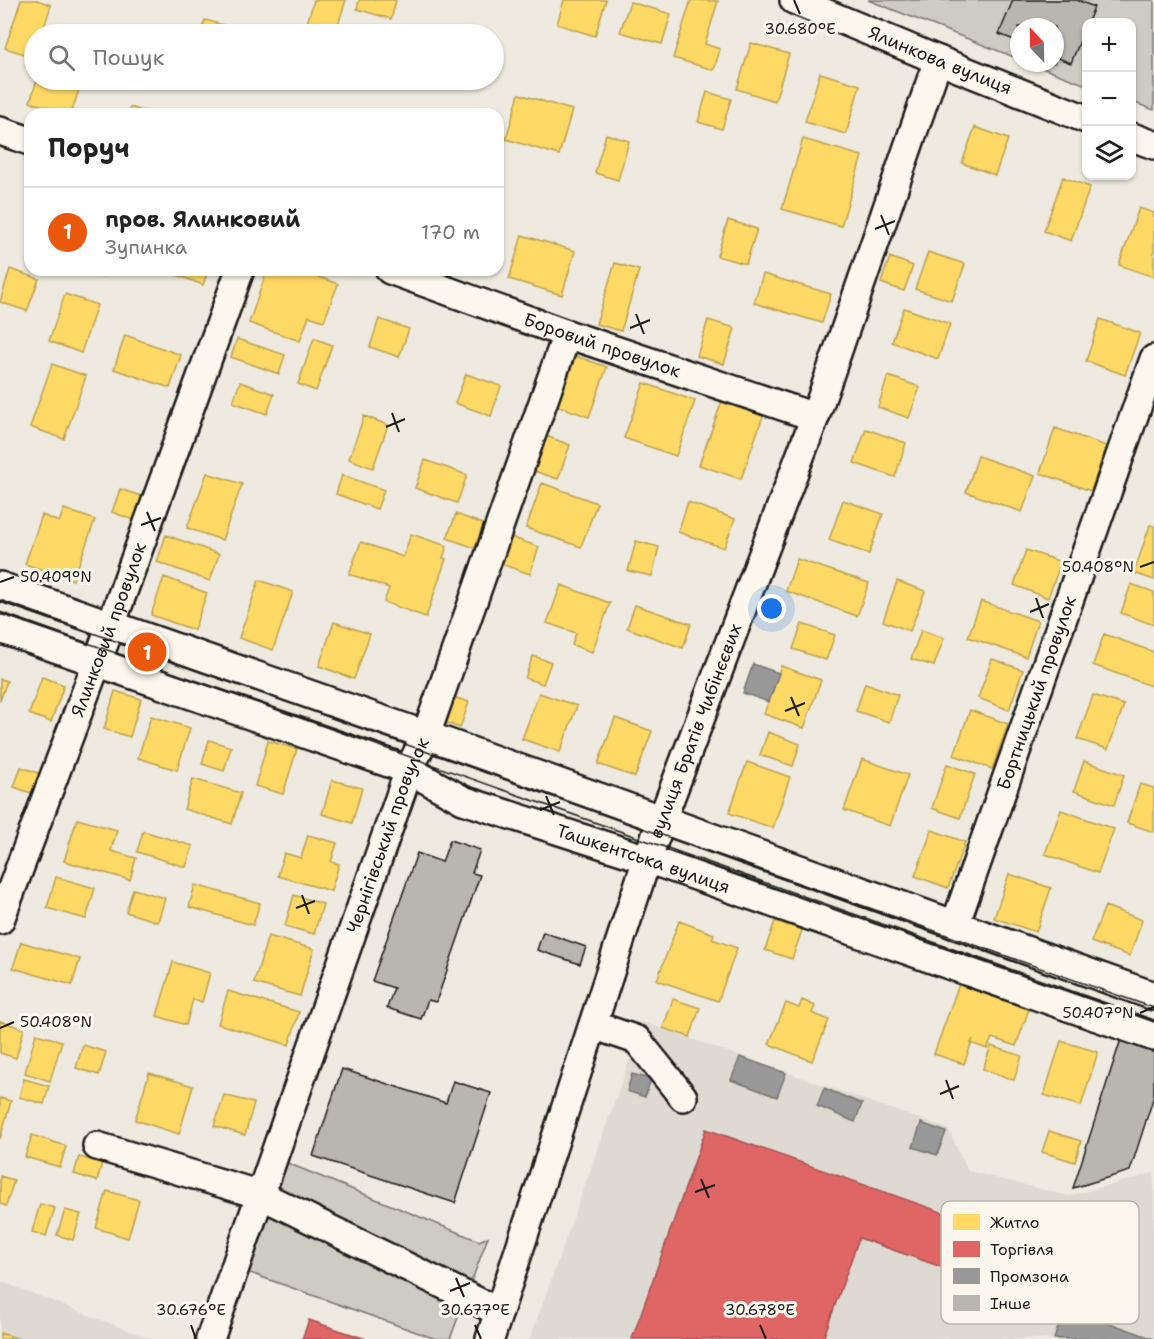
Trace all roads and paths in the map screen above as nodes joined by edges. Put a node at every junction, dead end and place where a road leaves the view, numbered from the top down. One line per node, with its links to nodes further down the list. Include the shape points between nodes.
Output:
1 (794, 0): 2 (street, Ялинкова вулиця)
2 (938, 60): 3 (street, Ялинкова вулиця); 12 (street, вулиця Братів Чибінєєвих)
3 (1082, 117)
4 (0, 131): 6 (street)
5 (1136, 138): 7 (street)
6 (24, 139)
7 (1154, 145)
8 (238, 276): 14 (street, Ялинковий провулок)
9 (407, 276): 10 (street, Боровий провулок)
10 (567, 334): 12 (street, Боровий провулок); 17 (street, Чернігівський провулок)
11 (1154, 359): 22 (street, Бортницький провулок)
12 (815, 417): 19 (street, вулиця Братів Чибінєєвих)
13 (0, 586): 14 (street)
14 (111, 625): 16 (street, Ялинковий провулок); 17 (street)
15 (0, 629): 16 (street, Ташкентська вулиця)
16 (95, 662): 18 (street, Ташкентська вулиця); 21 (street, Ялинковий провулок)
17 (426, 735): 18 (street, Чернігівський провулок); 19 (street)
18 (409, 770): 20 (street, Ташкентська вулиця, via 462,800); 28 (street, Чернігівський провулок)
19 (662, 820): 20 (street, вулиця Братів Чибінєєвих); 22 (street)
20 (647, 859): 24 (street, вулиця Братів Чибінєєвих); 25 (street, Ташкентська вулиця)
21 (0, 920)
22 (955, 925): 23 (street)
23 (1154, 996)
24 (592, 1025): 26 (street, via 637,1040); 29 (street, вулиця Братів Чибінєєвих)
25 (1154, 1037)
26 (683, 1097)
27 (97, 1146): 28 (street)
28 (261, 1195): 29 (street); 30 (street, Чернігівський провулок)
29 (499, 1312): 31 (street, вулиця Братів Чибінєєвих)
30 (210, 1339)
31 (490, 1339)

